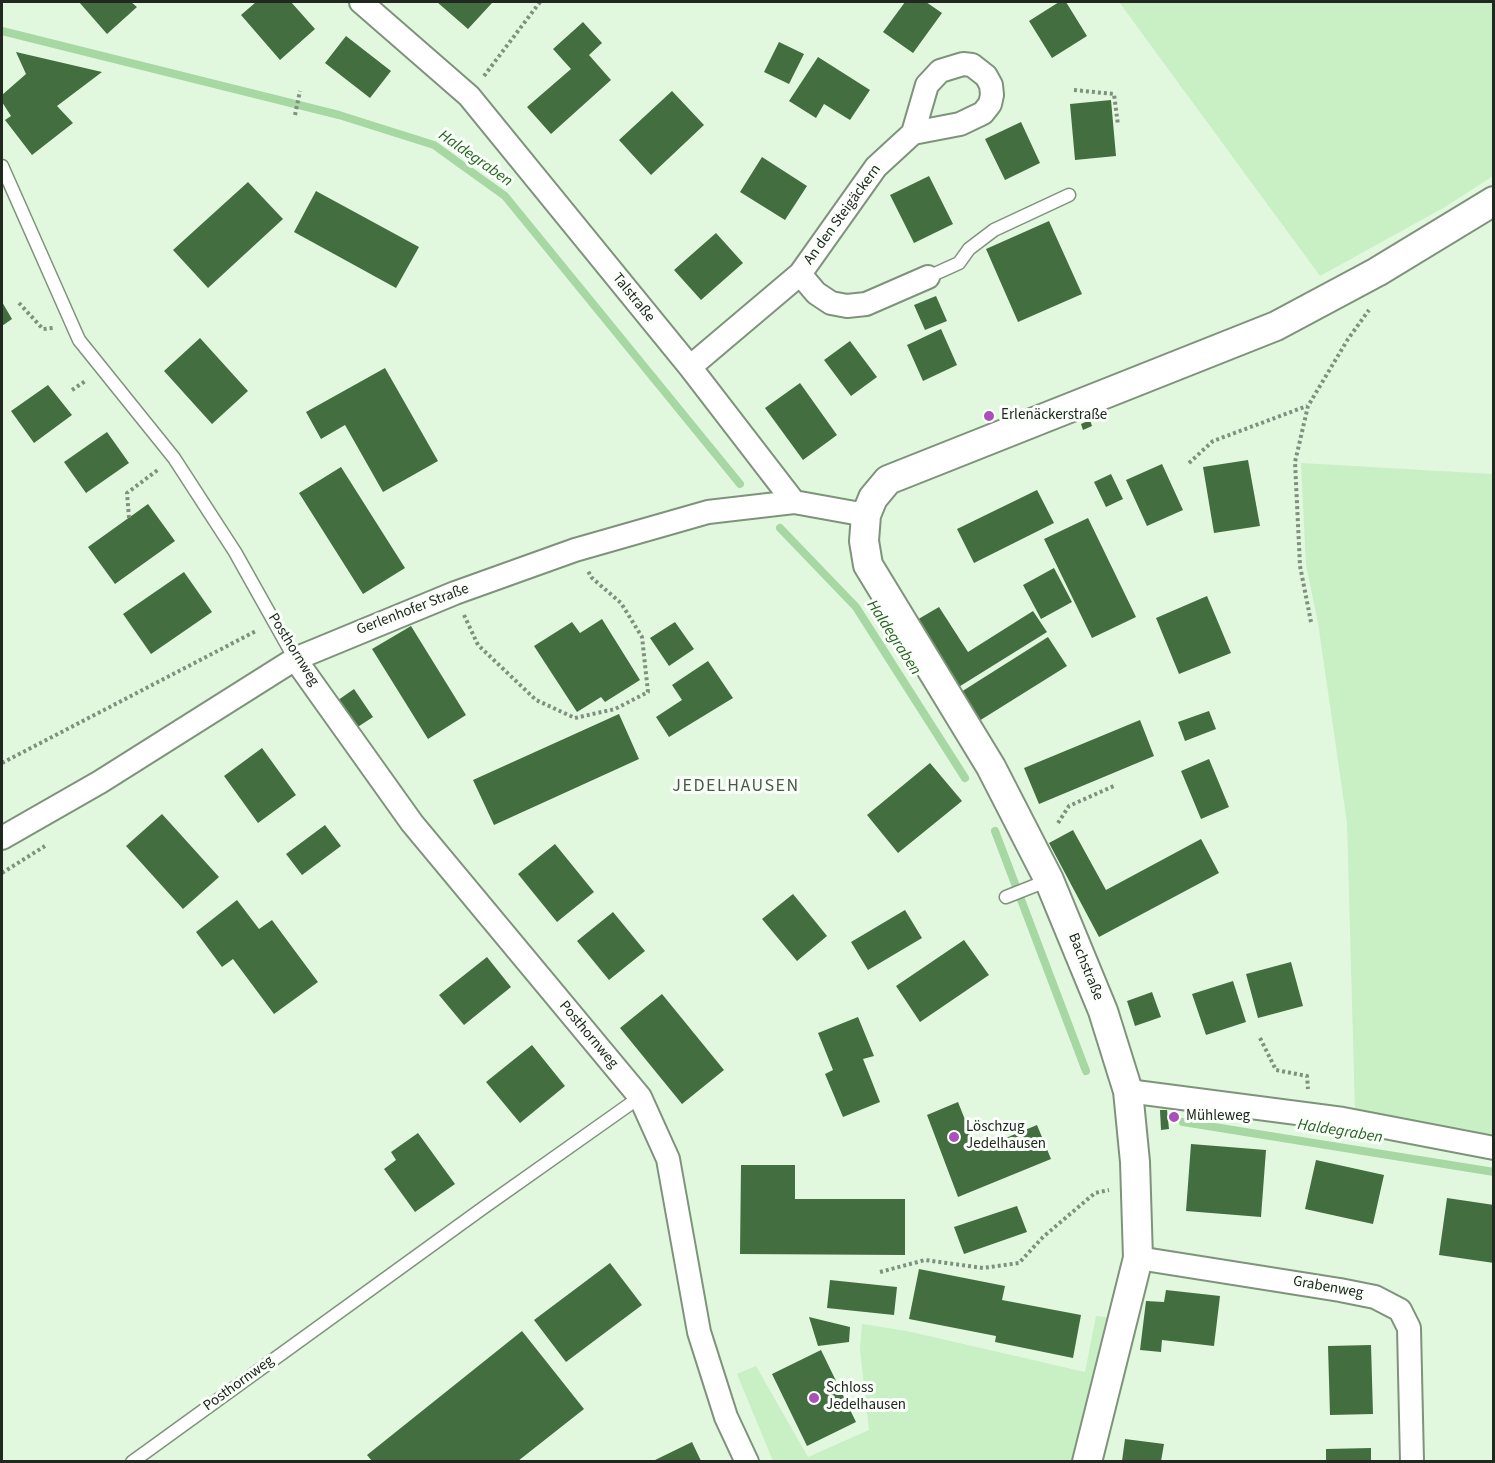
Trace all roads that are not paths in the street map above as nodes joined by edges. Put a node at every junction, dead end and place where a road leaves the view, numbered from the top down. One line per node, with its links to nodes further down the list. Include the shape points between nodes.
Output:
1 (361, 2): 8 (street, Talstraße, via 469,96)
2 (913, 133): 6 (street, An den Steigäckern, via 876,166)
3 (2, 166): 11 (lane, Posthornweg, via 79,340 174,458 235,552)
4 (1069, 195): 7 (lane, via 994,230 969,249 959,263)
5 (1494, 201): 10 (street, via 1377,272 1276,326 888,480 873,498)
6 (800, 274): 7 (street, An den Steigäckern, via 816,293 831,303 847,306 866,304); 8 (street, An den Steigäckern)
7 (928, 277)
8 (690, 367): 9 (street, Talstraße)
9 (794, 502): 10 (street, Gerlenhofer Straße); 11 (street, Gerlenhofer Straße, via 708,512 575,550 455,593)
10 (866, 515): 13 (street, Bachstraße, via 864,541 868,565 991,766)
11 (295, 659): 12 (street, Gerlenhofer Straße, via 100,782); 16 (street, Posthornweg, via 412,823)
12 (2, 838)
13 (1039, 884): 14 (lane); 15 (street, Bachstraße, via 1103,1011)
14 (1006, 897)
15 (1128, 1091): 17 (street, via 1309,1114); 18 (street, Bachstraße)
16 (640, 1097): 19 (lane, Posthornweg); 20 (street, Posthornweg, via 668,1159 699,1332 726,1417)
17 (1494, 1148)
18 (1138, 1258): 21 (street, Bachstraße); 22 (street, Grabenweg, via 1340,1290 1375,1297 1400,1310 1409,1328)
19 (132, 1461)
20 (747, 1461)
21 (1087, 1461)
22 (1412, 1461)

